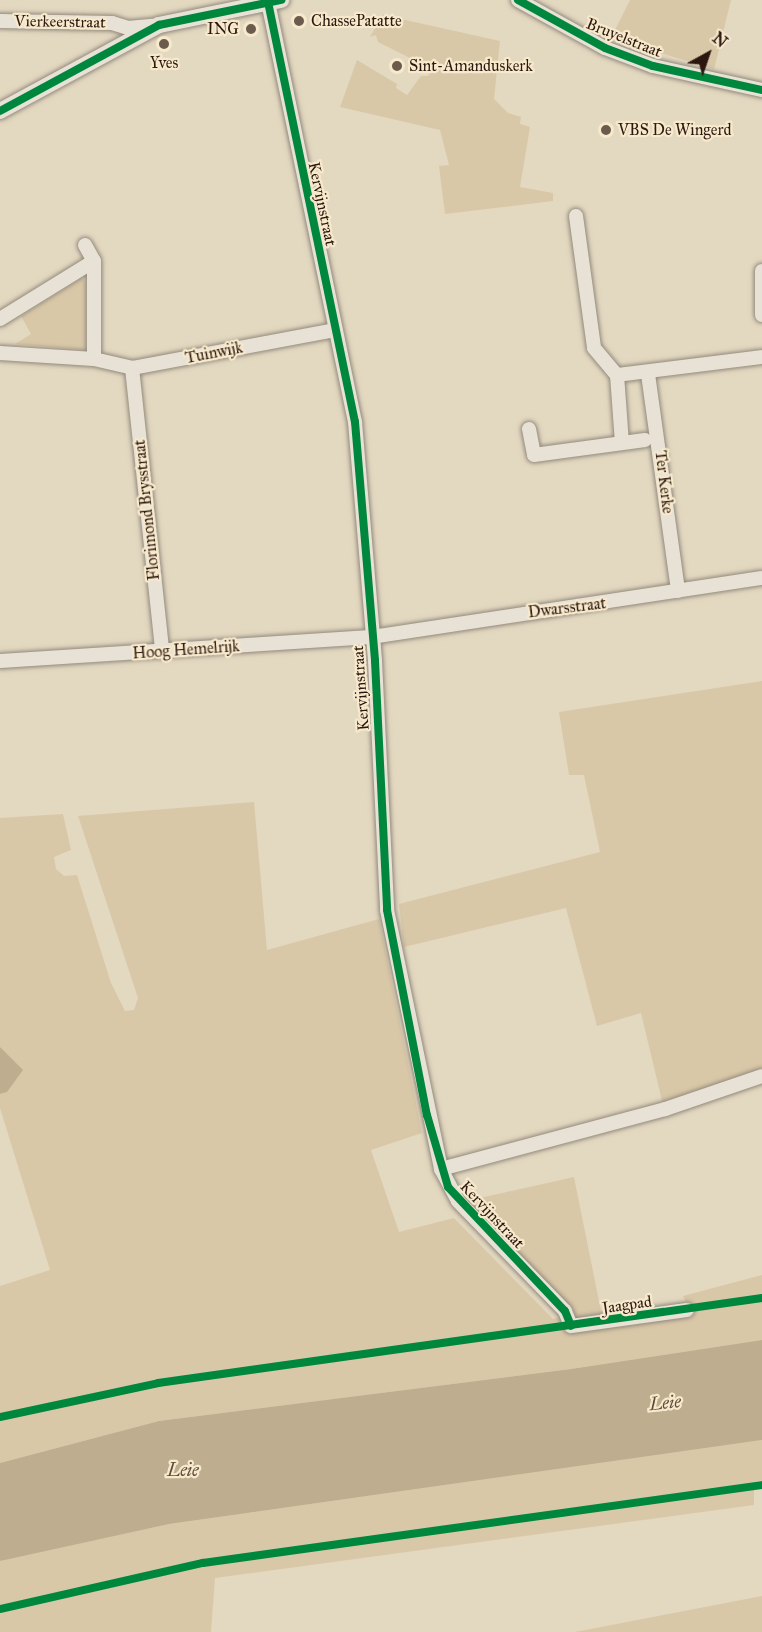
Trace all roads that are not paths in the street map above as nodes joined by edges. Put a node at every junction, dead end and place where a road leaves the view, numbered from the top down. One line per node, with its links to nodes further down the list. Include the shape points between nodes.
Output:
1 (518, 0): 7 (street, Bruyelstraat, via 605,48 653,66)
2 (274, 1): 5 (street); 15 (street, Kervijnstraat)
3 (0, 21): 4 (street, Vierkeerstraat)
4 (119, 25): 5 (street, Vierkeerstraat); 6 (street)
5 (159, 25): 6 (street)
6 (126, 42): 8 (street)
7 (762, 90)
8 (0, 111)
9 (576, 216): 21 (street, via 594,348)
10 (85, 245): 11 (street)
11 (94, 261): 14 (street); 18 (street)
12 (762, 271): 13 (street)
13 (762, 315)
14 (0, 319)
15 (335, 330): 19 (street, Tuinwijk); 27 (street, Kervijnstraat, via 355,422)
16 (0, 353): 18 (street, Tuinwijk)
17 (762, 357): 20 (street)
18 (94, 359): 19 (street, Tuinwijk)
19 (132, 368): 28 (street, Florimond Brysstraat)
20 (648, 374): 21 (street); 26 (street, Ter Kerke)
21 (617, 375): 24 (street)
22 (529, 429): 24 (street, Ter Kerke, via 534,455)
23 (645, 440): 24 (street, Ter Kerke)
24 (622, 443)
25 (762, 578): 26 (street, Dwarsstraat)
26 (678, 591): 27 (street, Dwarsstraat)
27 (371, 637): 28 (street, Hoog Hemelrijk); 31 (street, Kervijnstraat, via 387,910)
28 (162, 651): 29 (street, Hoog Hemelrijk)
29 (0, 661)
30 (762, 1076): 31 (street, Kervijnstraat, via 665,1109)
31 (441, 1169): 33 (street, Kervijnstraat, via 458,1201 565,1311)
32 (687, 1310): 33 (street, Jaagpad)
33 (571, 1326)

